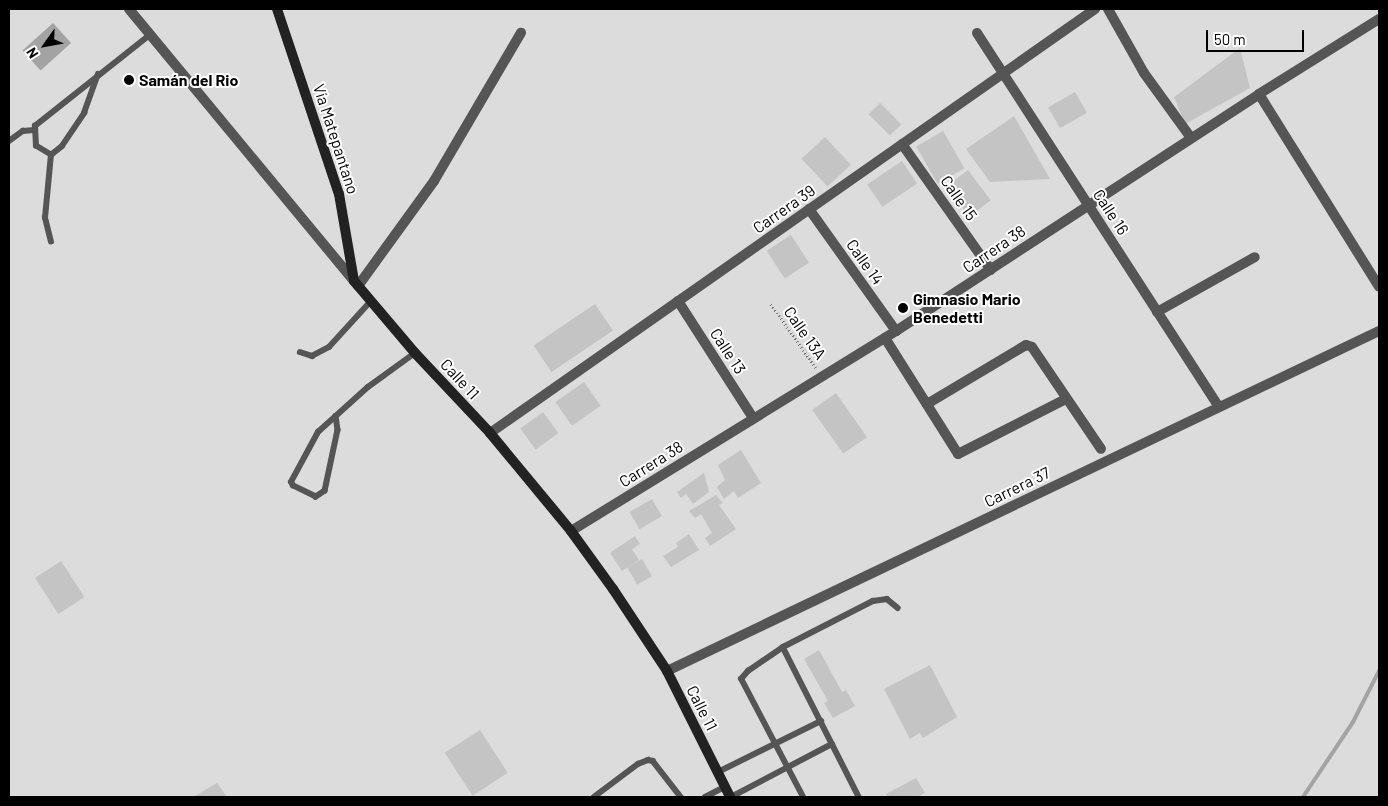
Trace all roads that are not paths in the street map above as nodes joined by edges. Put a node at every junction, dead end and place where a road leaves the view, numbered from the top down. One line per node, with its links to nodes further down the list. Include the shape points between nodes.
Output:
1 (129, 9): 6 (street, Calle 11)
2 (277, 9): 22 (main road, Vía Matepantano, via 339,194)
3 (1095, 9): 9 (street, Carrera 39)
4 (1108, 9): 13 (street, via 1144,72)
5 (1379, 19): 11 (street, Carrera 38)
6 (151, 33): 10 (lane); 22 (street, Calle 11)
7 (521, 33): 22 (street, via 434,181)
8 (978, 33): 9 (street, Calle 16)
9 (1003, 73): 15 (street, Carrera 39); 17 (street, Calle 16)
10 (98, 74): 12 (lane); 16 (lane, via 84,113 62,146)
11 (1259, 94): 13 (street, Carrera 38); 23 (street)
12 (34, 130): 14 (lane, via 23,132); 16 (lane, via 36,146)
13 (1191, 138): 17 (street, Carrera 38)
14 (9, 141)
15 (902, 144): 18 (street, Carrera 39); 21 (street, Calle 15)
16 (51, 155): 19 (lane, via 44,218)
17 (1088, 204): 21 (street, Carrera 38); 26 (street, Calle 16)
18 (809, 209): 25 (street, Carrera 39); 27 (street, Calle 14)
19 (51, 242)
20 (1256, 257): 26 (street)
21 (991, 270): 27 (street, Carrera 38)
22 (356, 283): 24 (main road, Calle 11)
23 (1379, 287)
24 (371, 300): 30 (lane, via 329,347 312,356); 31 (main road, Calle 11)
25 (678, 301): 36 (street, Calle 13); 37 (street, Carrera 39)
26 (1157, 312): 34 (street, Calle 16)
27 (896, 331): 29 (street, Carrera 38)
28 (1379, 331): 34 (street, Carrera 37)
29 (885, 338): 33 (street); 36 (street, Carrera 38)
30 (300, 352)
31 (415, 353): 35 (lane, via 368,387); 37 (main road, Calle 11)
32 (1066, 399): 33 (street, via 958,454); 33 (street, via 1032,347 1026,345); 38 (street)
33 (927, 404)
34 (1219, 407): 42 (street, Carrera 37)
35 (336, 416): 35 (lane, via 318,432 291,482 316,497 325,491 338,430)
36 (753, 418): 39 (street, Carrera 38)
37 (490, 433): 39 (main road, Calle 11)
38 (1100, 449)
39 (571, 531): 42 (main road, Calle 11)
40 (898, 608): 41 (lane, via 887,600 873,600)
41 (783, 647): 43 (lane); 44 (lane, via 741,679)
42 (667, 671): 47 (main road, Calle 11)
43 (820, 722): 44 (lane); 45 (lane)
44 (775, 744): 46 (lane); 47 (lane)
45 (832, 744): 46 (lane); 54 (lane)
46 (788, 767): 52 (lane); 53 (lane)
47 (718, 772): 48 (main road, Calle 11)
48 (725, 787): 51 (lane); 52 (main road, Calle 11)
49 (594, 797): 50 (lane, via 648,760 653,761)
50 (681, 797)
51 (705, 797)
52 (731, 797)
53 (803, 797)
54 (859, 797)

